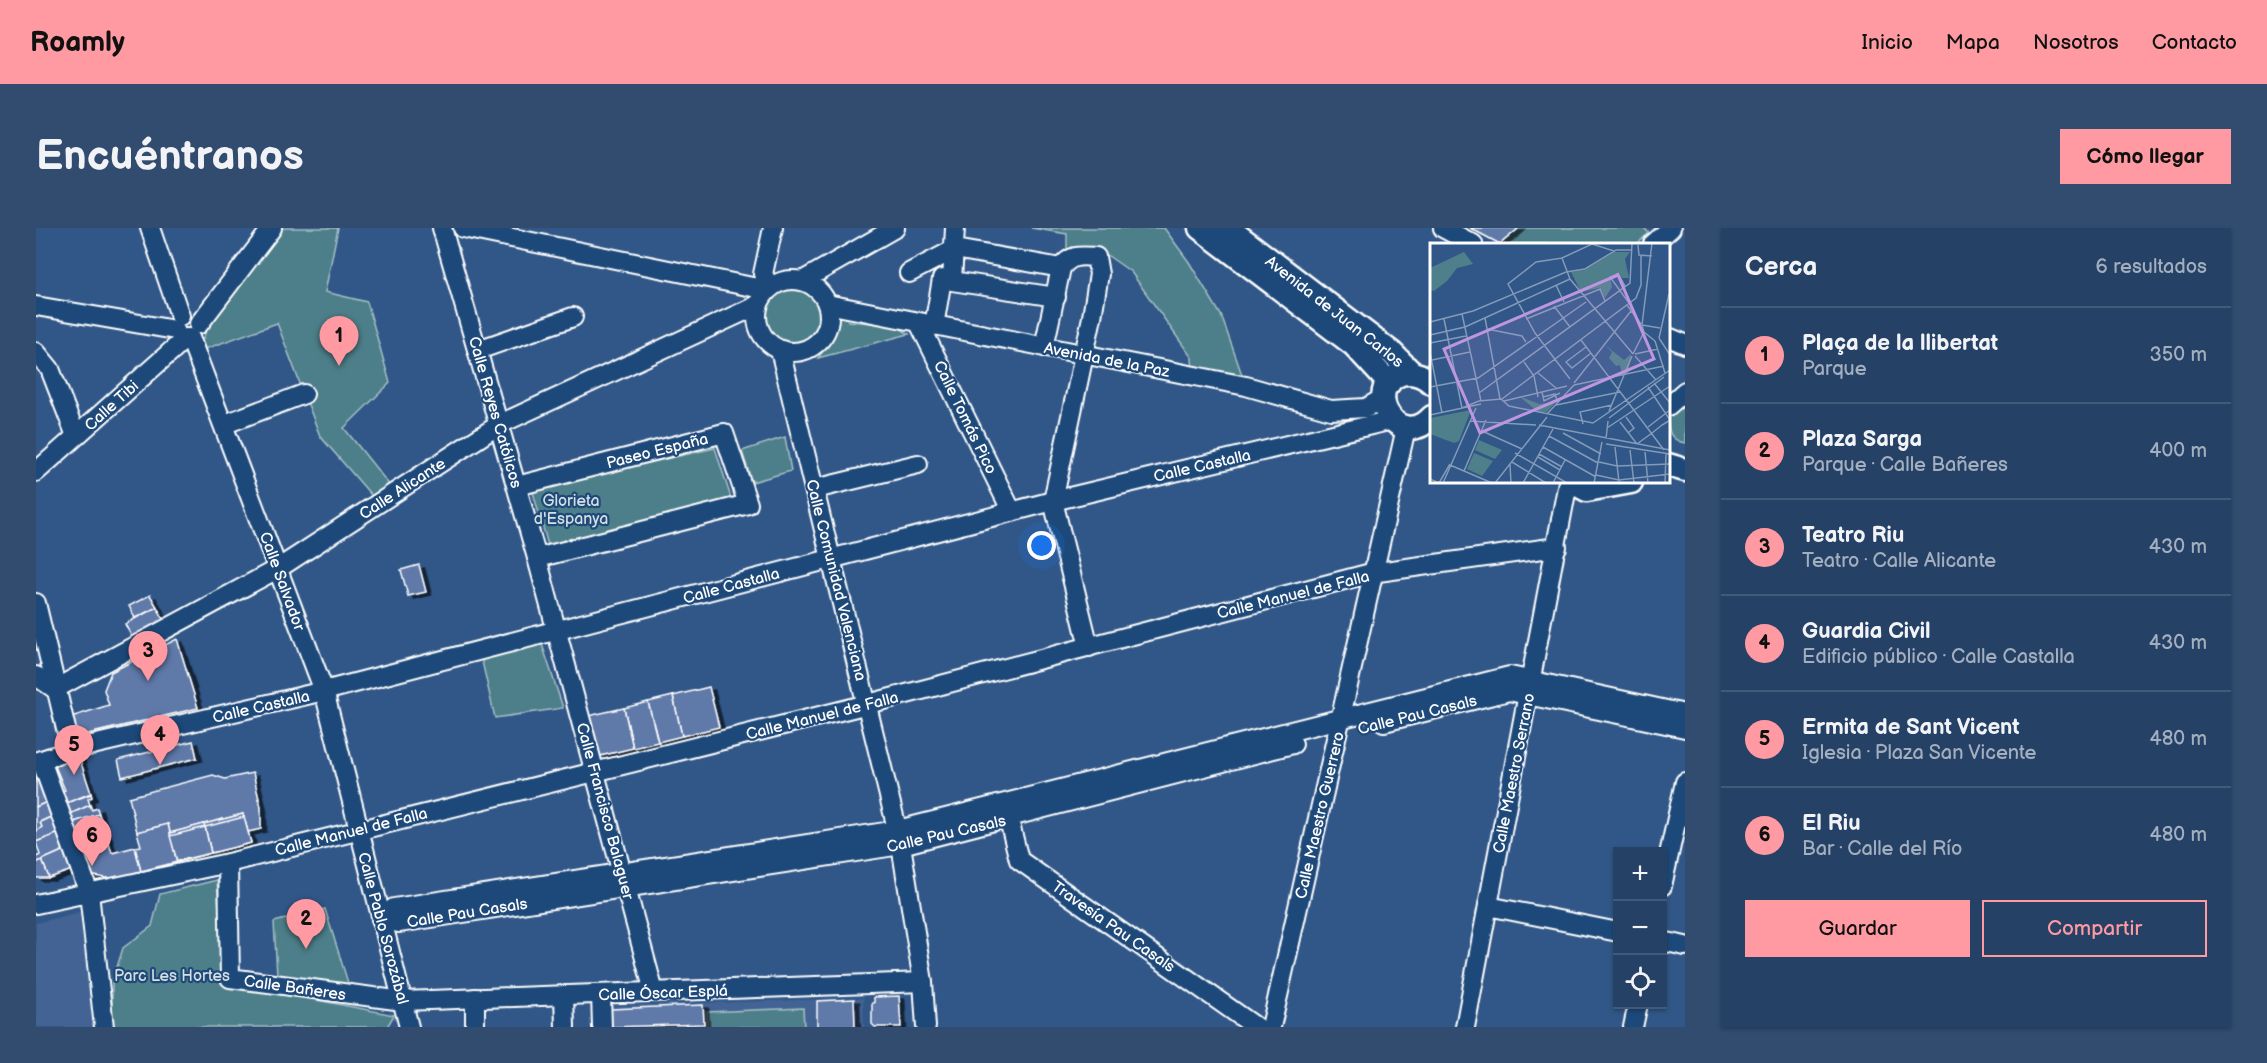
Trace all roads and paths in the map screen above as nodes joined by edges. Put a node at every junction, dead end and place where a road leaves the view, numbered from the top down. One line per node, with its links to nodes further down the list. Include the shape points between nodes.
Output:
1 (150, 228): 23 (street, Calle Salvador)
2 (272, 228): 23 (street, Calle Tibi)
3 (442, 228): 27 (street, Calle Reyes Católicos)
4 (463, 228): 17 (street)
5 (773, 228): 17 (street, via 763,274)
6 (895, 228): 16 (street)
7 (954, 228): 12 (street)
8 (1200, 228): 32 (main road, Avenida de Juan Carlos, via 1353,345)
9 (1228, 228): 31 (main road, Avenida de Juan Carlos)
10 (1443, 228): 11 (street)
11 (1471, 243)
12 (955, 249): 13 (street); 14 (street); 18 (street, via 952,281)
13 (1061, 268): 18 (street); 30 (street, via 1075,256 1096,257 1099,274)
14 (909, 273)
15 (942, 279): 22 (street)
16 (802, 281): 17 (street, via 790,279); 19 (street, via 821,293)
17 (765, 294): 28 (street, via 757,322 769,344); 38 (street, Calle Alicante)
18 (1056, 297): 26 (street)
19 (827, 304): 22 (street, Avenida de la Paz); 28 (street, via 827,324 819,341 797,352)
20 (36, 306): 23 (street)
21 (573, 317): 27 (street)
22 (927, 324): 26 (street, Avenida de la Paz); 51 (street, Calle Tomás Pico)
23 (186, 329): 37 (street, Calle Salvador); 39 (street, Calle Tibi)
24 (1670, 339): 25 (street)
25 (1685, 344)
26 (1044, 347): 30 (street, Avenida de la Paz)
27 (478, 350): 38 (street, Calle Reyes Católicos)
28 (780, 350): 49 (street, Calle Comunidad Valenciana)
29 (36, 352): 39 (street, via 50,369)
30 (1082, 355): 32 (street, Avenida de la Paz, via 1246,387 1331,410 1366,408); 50 (street)
31 (1422, 378): 32 (main road, via 1396,377)
32 (1386, 390): 36 (main road, via 1384,406)
33 (1685, 391): 35 (street)
34 (304, 394): 37 (street)
35 (1670, 404)
36 (1418, 422): 50 (street, Calle Castalla); 56 (street, Calle Maestro Guerrero)
37 (225, 424): 55 (street, Calle Salvador)
38 (500, 424): 48 (street, Calle Reyes Católicos); 55 (street, Calle Alicante)
39 (76, 436): 43 (street, Calle Tibi)
40 (918, 464): 49 (street)
41 (1670, 466): 42 (main road)
42 (1685, 470)
43 (36, 472)
44 (1670, 480): 45 (main road)
45 (1685, 482)
46 (1604, 483): 47 (main road)
47 (1576, 484): 52 (street, Calle Maestro Serrano, via 1562,519)
48 (517, 486): 53 (street, Calle Reyes Católicos); 53 (street, Paseo España, via 724,434 748,504)
49 (815, 489): 54 (street, Calle Comunidad Valenciana)
50 (1053, 501): 51 (street, Calle Castalla); 59 (street)
51 (1012, 512): 54 (street, Calle Castalla)
52 (1557, 547): 56 (street, Calle Manuel de Falla); 61 (street, Calle Maestro Serrano)
53 (537, 558): 58 (street, Calle Reyes Católicos)
54 (832, 559): 58 (street, Calle Castalla); 64 (street, Calle Comunidad Valenciana)
55 (279, 568): 62 (street, Calle Alicante); 63 (street, Calle Salvador)
56 (1371, 573): 59 (street, Calle Manuel de Falla); 66 (street, Calle Maestro Guerrero)
57 (36, 603): 62 (street)
58 (557, 630): 63 (street, Calle Castalla); 70 (street, Calle Francisco Balaguer)
59 (1089, 647): 64 (street, Calle Manuel de Falla)
60 (36, 676): 62 (street)
61 (1529, 688): 65 (street); 66 (street, Calle Pau Casals); 67 (street); 80 (street, Calle Maestro Serrano)
62 (56, 689): 68 (street)
63 (324, 691): 68 (street, Calle Castalla); 73 (street, Calle Salvador)
64 (868, 704): 70 (street, Calle Manuel de Falla); 74 (street, Calle Comunidad Valenciana)
65 (1685, 714)
66 (1339, 726): 72 (street, Calle Pau Casals); 99 (street, Calle Maestro Guerrero)
67 (1685, 729)
68 (71, 750): 69 (street, Calle Castalla)
69 (39, 761): 78 (street)
70 (596, 770): 73 (street, Calle Manuel de Falla); 77 (street, Calle Francisco Balaguer)
71 (1685, 782): 76 (street)
72 (1006, 811): 74 (street, Calle Pau Casals); 98 (street, Travesía Pau Casals, via 1019,860)
73 (358, 829): 75 (street, Calle Manuel de Falla); 81 (street, Calle Pablo Sorozábal)
74 (899, 838): 77 (street, Calle Pau Casals); 85 (street, Calle Comunidad Valenciana)
75 (228, 862): 78 (street, Calle Manuel de Falla); 90 (street, Calle Bañeres, via 230,978)
76 (1667, 863)
77 (623, 879): 81 (street, Calle Pau Casals, via 399,923); 86 (street, Calle Francisco Balaguer)
78 (89, 893): 79 (street, Calle Manuel de Falla); 92 (street)
79 (36, 904)
80 (1488, 906): 82 (street); 100 (street, Calle Maestro Serrano)
81 (381, 918): 90 (street, Calle Pablo Sorozábal)
82 (1613, 931)
83 (1667, 942): 84 (street)
84 (1685, 946)
85 (923, 982): 86 (street, Calle Óscar Esplá); 97 (street, Calle Comunidad Valenciana)
86 (654, 992): 87 (street, Calle Óscar Esplá)
87 (601, 994): 88 (street, Calle Óscar Esplá); 96 (street)
88 (564, 995): 89 (street, Calle Óscar Esplá); 95 (street)
89 (475, 998): 90 (street, Calle Óscar Esplá); 94 (street)
90 (403, 1002): 93 (street, Calle Pablo Sorozábal)
91 (1637, 1009): 101 (street)
92 (104, 1027)
93 (409, 1027)
94 (476, 1027)
95 (565, 1027)
96 (602, 1027)
97 (926, 1027)
98 (1256, 1027)
99 (1271, 1027)
100 (1465, 1027)
101 (1633, 1027)

